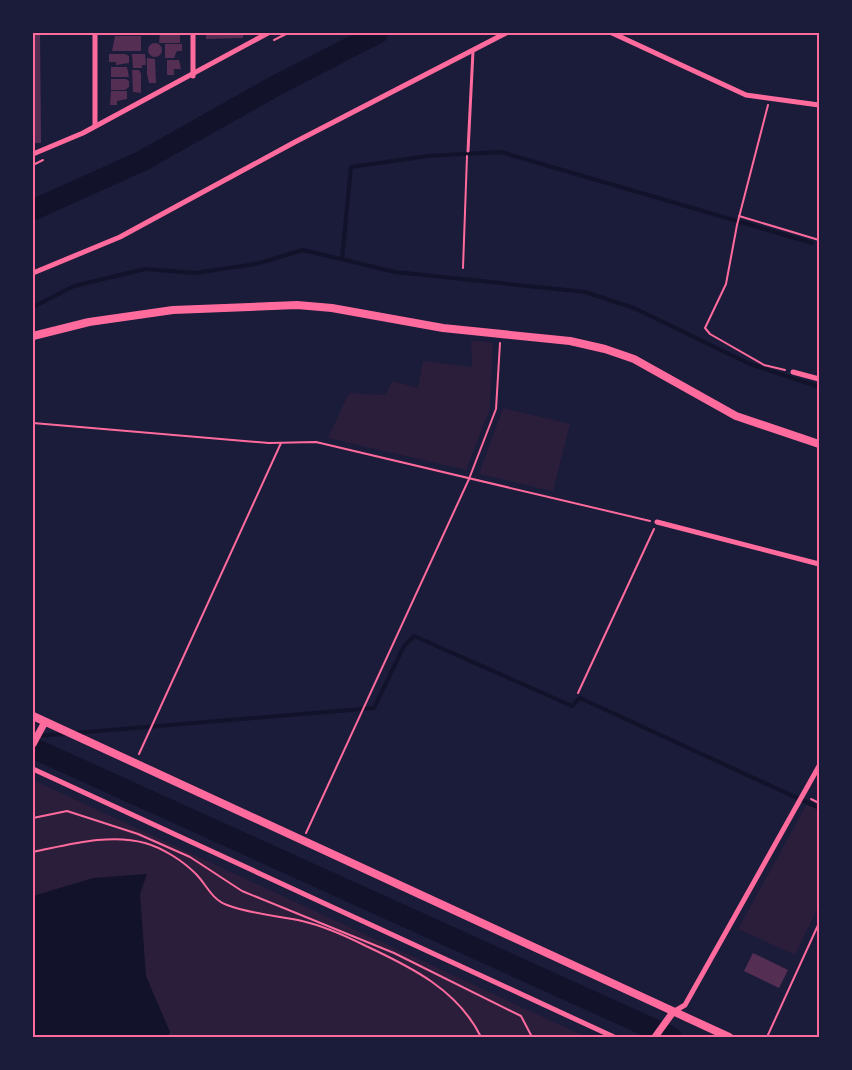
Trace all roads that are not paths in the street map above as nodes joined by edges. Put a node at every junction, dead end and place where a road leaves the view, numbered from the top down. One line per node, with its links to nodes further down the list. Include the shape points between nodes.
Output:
1 (95, 33): 9 (street)
2 (193, 33): 7 (street)
3 (268, 33): 7 (street)
4 (506, 33): 6 (street)
5 (612, 33): 8 (street, via 746,95)
6 (474, 49): 10 (lane); 12 (street, via 120,237)
7 (192, 76): 9 (street)
8 (819, 105)
9 (95, 126): 11 (street)
10 (468, 151)
11 (33, 154)
12 (33, 273)
13 (33, 336): 16 (main road, via 89,322 173,310 297,305 332,308 500,336 570,342 634,359 736,416)
14 (793, 372): 15 (street)
15 (819, 379)
16 (819, 444)
17 (657, 522): 18 (street)
18 (819, 564)
19 (33, 716): 20 (main road)
20 (45, 722): 21 (street); 24 (main road)
21 (33, 744)
22 (819, 766): 24 (street, via 686,1005)
23 (33, 769): 25 (street)
24 (673, 1012): 26 (street); 27 (main road)
25 (614, 1037)
26 (655, 1037)
27 (729, 1037)

